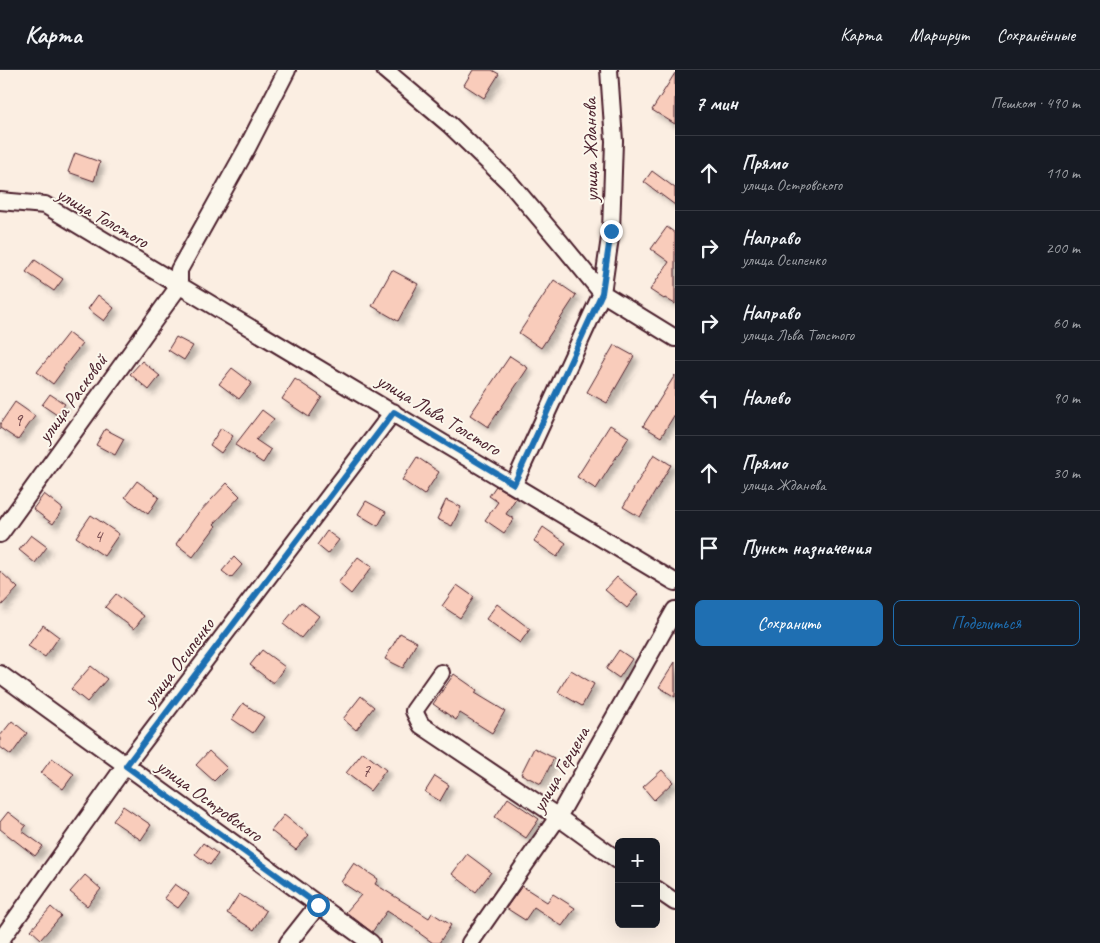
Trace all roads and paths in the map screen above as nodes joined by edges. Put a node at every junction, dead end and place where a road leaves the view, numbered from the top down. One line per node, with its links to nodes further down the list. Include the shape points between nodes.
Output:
1 (287, 70): 5 (street, via 179,270)
2 (385, 70): 6 (street, via 450,125 510,183)
3 (609, 70): 6 (street, улица Жданова, via 614,141 611,231)
4 (0, 201): 5 (street, улица Толстого, via 45,205)
5 (179, 286): 8 (street, улица Льва Толстого); 10 (street, улица Расковой)
6 (602, 293): 7 (street); 9 (street, улица Жданова)
7 (675, 338)
8 (394, 412): 9 (street, улица Льва Толстого); 15 (street, улица Осипенко)
9 (514, 484): 11 (street, улица Льва Толстого)
10 (0, 534)
11 (675, 582)
12 (675, 610): 16 (street, улица Герцена)
13 (441, 673): 16 (street, via 414,711 421,725)
14 (0, 674): 15 (street, улица Островского)
15 (126, 766): 20 (street, улица Островского); 21 (street, улица Осипенко)
16 (558, 817): 17 (street); 24 (street, улица Герцена)
17 (615, 858)
18 (660, 891): 19 (street)
19 (675, 902)
20 (318, 905): 22 (street); 23 (street, улица Островского)
21 (0, 941)
22 (288, 943)
23 (371, 943)
24 (470, 943)

